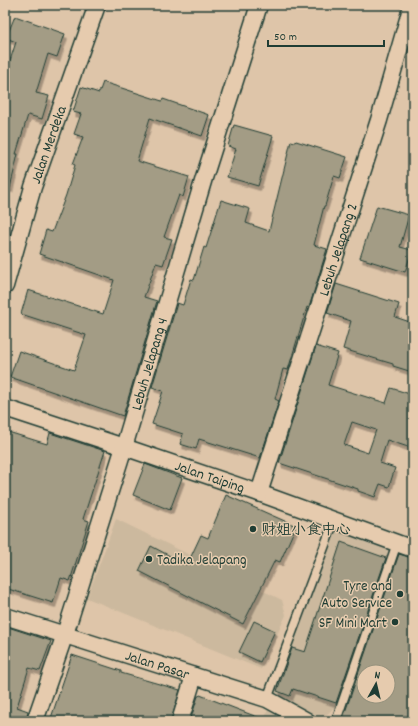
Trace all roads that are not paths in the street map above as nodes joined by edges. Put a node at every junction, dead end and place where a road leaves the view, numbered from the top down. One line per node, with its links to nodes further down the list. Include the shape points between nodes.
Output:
1 (97, 5): 4 (street, Jalan Merdeka, via 33,187)
2 (259, 5): 6 (street, Lebuh Jelapang 4, via 204,178)
3 (412, 5): 7 (street, Lebuh Jelapang 2, via 379,120)
4 (5, 286)
5 (5, 408): 6 (street, Jalan Taiping)
6 (124, 447): 7 (street, Jalan Taiping); 12 (street, Lebuh Jelapang 4)
7 (259, 493): 8 (street, Jalan Taiping)
8 (334, 521): 9 (street, Jalan Taiping); 14 (lane)
9 (397, 543): 10 (street, Jalan Taiping); 18 (lane)
10 (413, 549)
11 (5, 616): 12 (street, Jalan Pasar)
12 (65, 634): 13 (street, Jalan Pasar); 15 (street, Lebuh Jelapang 4)
13 (194, 676): 14 (street, Jalan Pasar); 16 (street)
14 (267, 699): 17 (street, Jalan Pasar)
15 (35, 721)
16 (180, 721)
17 (307, 721)
18 (336, 721)

